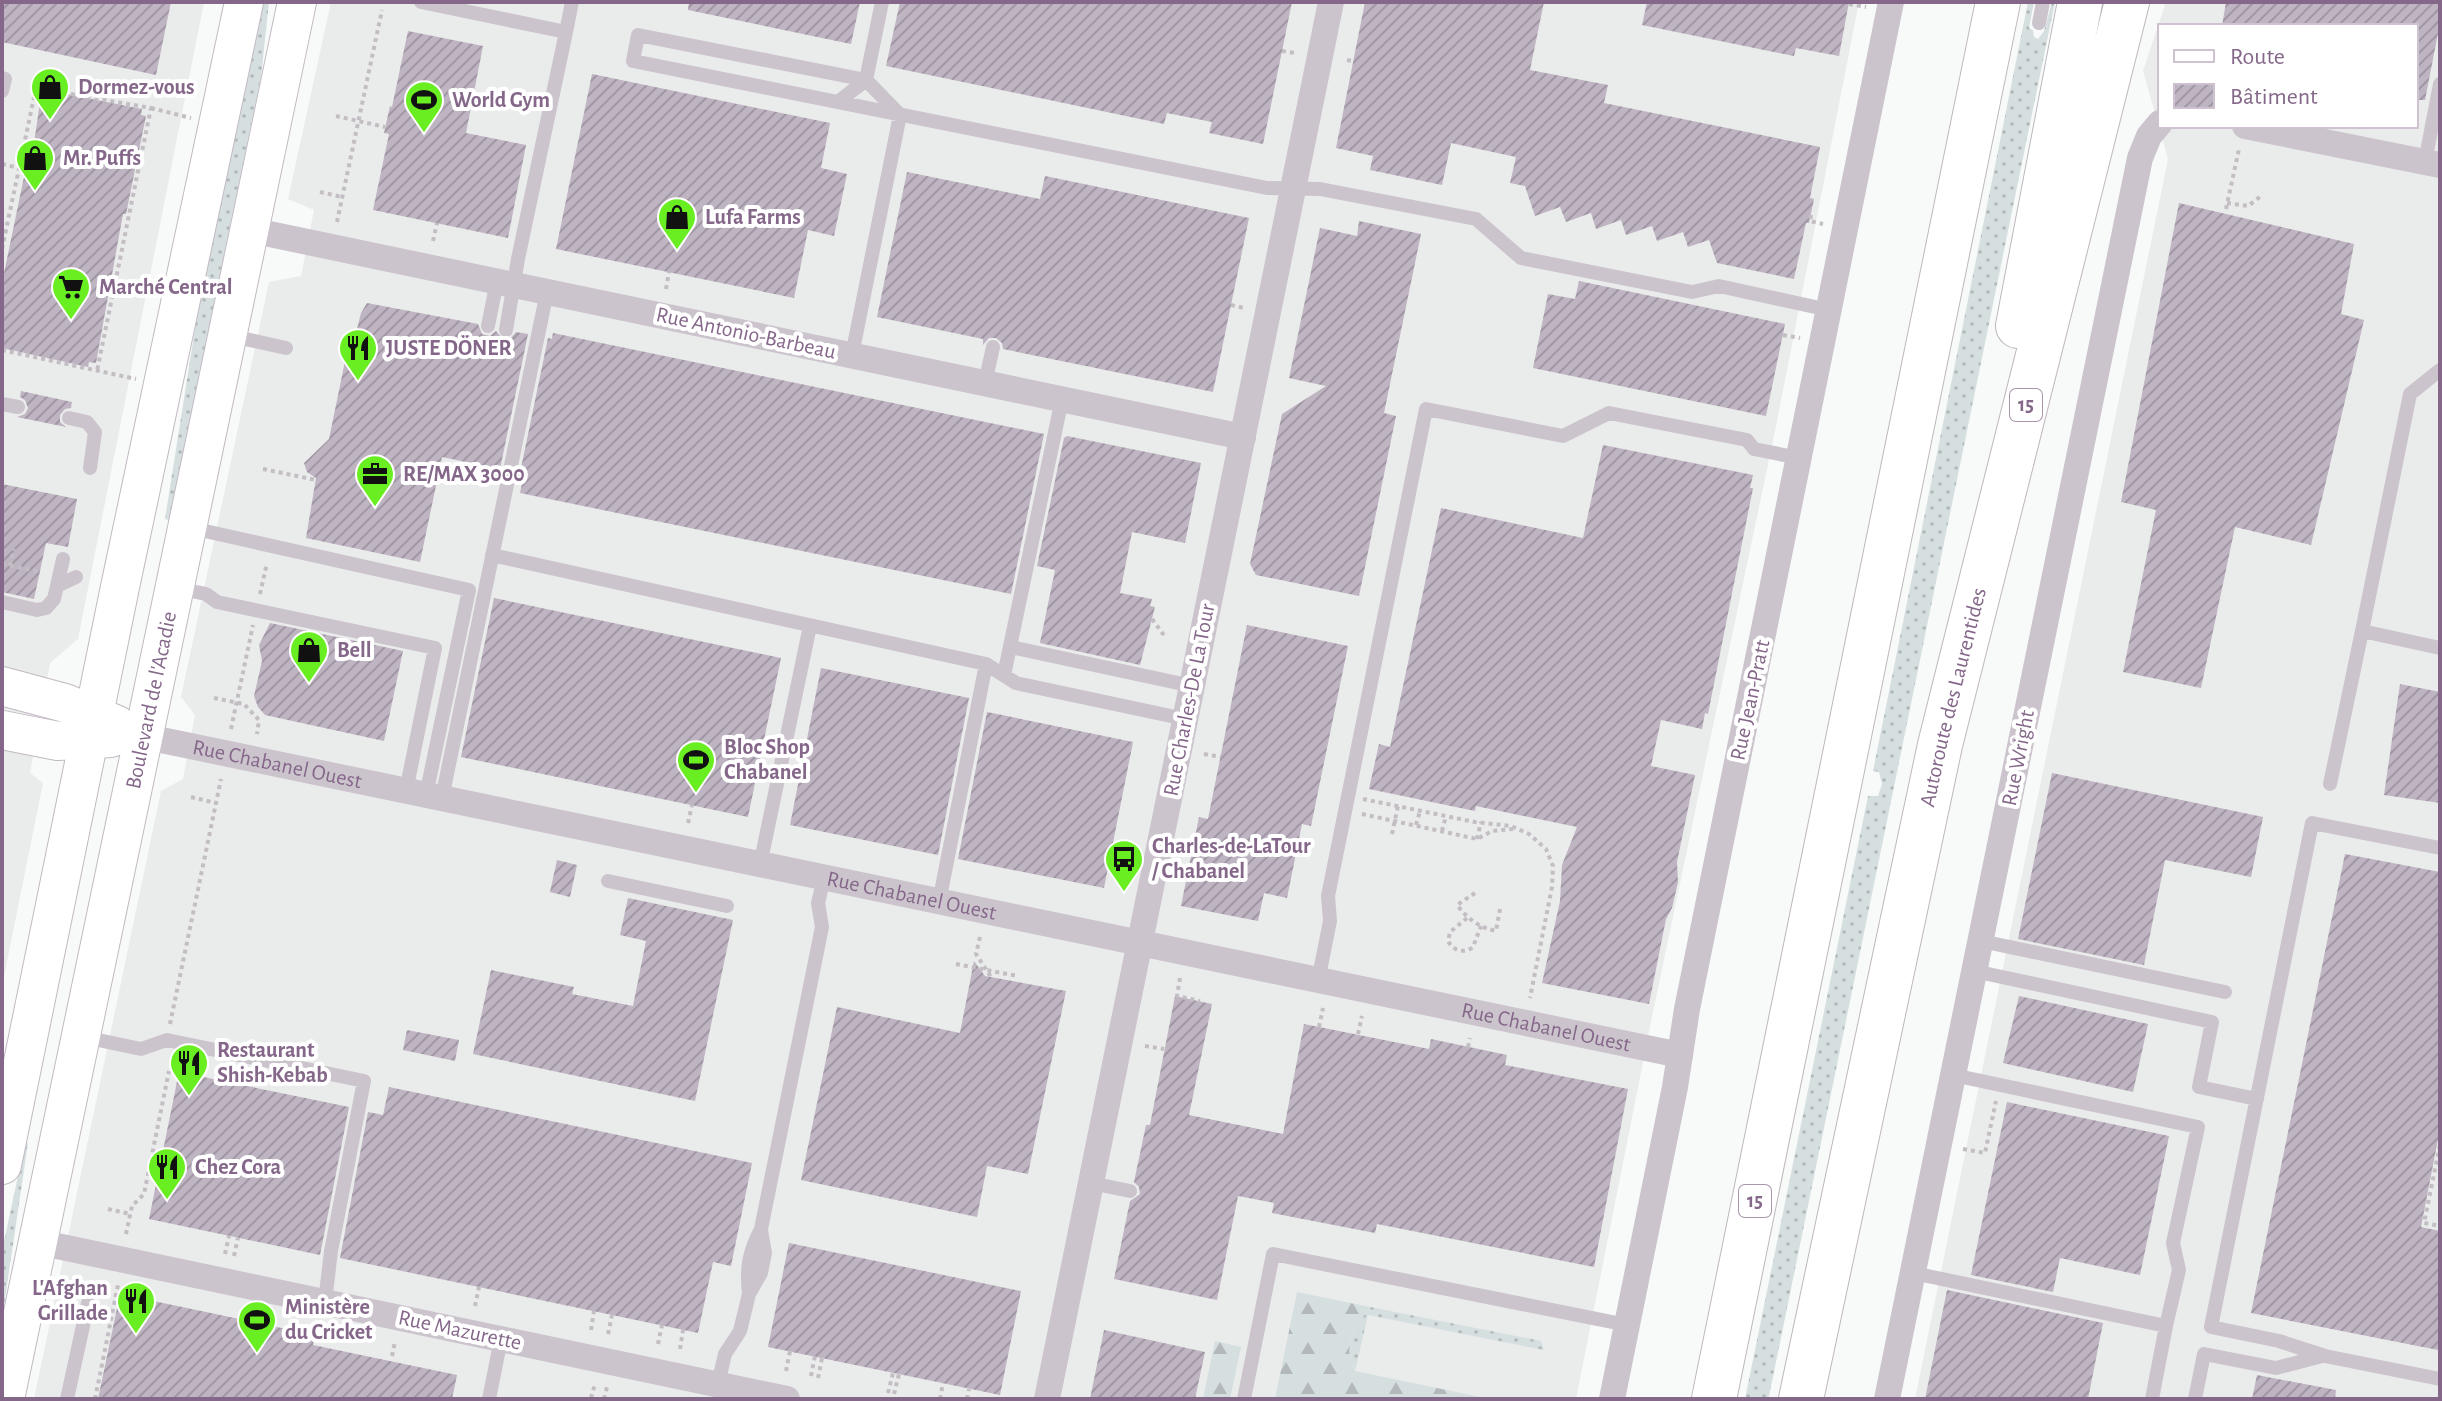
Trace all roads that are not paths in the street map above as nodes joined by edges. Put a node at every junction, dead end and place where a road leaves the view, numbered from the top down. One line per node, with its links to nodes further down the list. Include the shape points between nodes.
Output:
1 (244, 2): 61 (main road)
2 (297, 2): 24 (main road, Boulevard de l'Acadie)
3 (421, 2): 13 (lane)
4 (572, 2): 13 (lane)
5 (882, 2): 15 (lane)
6 (1331, 2): 23 (street, Rue Charles-De La Tour)
7 (1998, 2): 102 (highway, 15)
8 (2043, 2): 12 (lane)
9 (2080, 2): 64 (highway)
10 (2127, 2): 64 (highway, Autoroute des Laurentides / 15)
11 (1879, 5): 27 (street, Rue Jean-Pratt)
12 (2039, 23)
13 (566, 32): 25 (lane, via 518,259)
14 (2, 78): 17 (lane)
15 (866, 80): 18 (lane); 18 (lane, via 638,35 633,61); 19 (lane)
16 (2440, 84): 22 (lane)
17 (2, 91)
18 (838, 102): 19 (lane)
19 (900, 115): 23 (lane, via 1267,188); 33 (lane)
20 (2158, 125): 73 (street, Rue Wright, via 2140,158)
21 (2242, 136): 22 (street)
22 (2433, 164)
23 (1293, 188): 27 (lane, via 1476,219 1521,258 1692,292 1719,286); 40 (street, Rue Charles-De La Tour)
24 (250, 230): 25 (street, Rue Antonio-Barbeau); 30 (main road, Boulevard de l'Acadie)
25 (506, 283): 26 (street, Rue Antonio-Barbeau); 28 (lane); 29 (lane)
26 (547, 292): 33 (street, Rue Antonio-Barbeau); 44 (lane)
27 (1829, 310): 41 (street, Rue Jean-Pratt)
28 (488, 326)
29 (506, 330)
30 (227, 335): 32 (lane); 43 (main road, Boulevard de l'Acadie)
31 (993, 347): 35 (lane)
32 (286, 348)
33 (852, 355): 35 (street, Rue Antonio-Barbeau)
34 (2440, 370): 53 (lane, via 2410,394)
35 (985, 383): 36 (street, Rue Antonio-Barbeau)
36 (1062, 399): 40 (street, Rue Antonio-Barbeau); 54 (lane)
37 (2, 404): 38 (lane)
38 (18, 407)
39 (69, 418): 42 (lane, via 87,422 95,432)
40 (1243, 437): 59 (street, Rue Charles-De La Tour)
41 (1799, 458): 76 (lane, via 1754,449 1747,440 1609,413 1563,436 1426,409 1328,896 1330,921); 79 (street, Rue Jean-Pratt)
42 (90, 468)
43 (187, 526): 48 (main road, Boulevard de l'Acadie); 49 (lane)
44 (492, 555): 50 (lane); 52 (lane)
45 (63, 559): 47 (lane)
46 (76, 577): 47 (lane)
47 (57, 586): 51 (lane, via 46,608)
48 (173, 587): 63 (main road, Boulevard de l'Acadie); 66 (lane, via 206,594 217,602 435,648)
49 (469, 590): 50 (lane); 66 (lane)
50 (484, 593): 66 (lane)
51 (2, 602)
52 (810, 626): 56 (lane); 68 (lane)
53 (2362, 631): 55 (lane); 65 (lane)
54 (1011, 647): 57 (lane); 59 (lane)
55 (2440, 648)
56 (986, 664): 57 (lane); 71 (lane)
57 (1004, 675): 60 (lane, via 1016,683)
58 (2, 686): 61 (main road, Rue Chabanel Ouest, via 65,703)
59 (1192, 686): 60 (street, Rue Charles-De La Tour)
60 (1185, 719): 74 (street, Rue Charles-De La Tour)
61 (92, 727): 62 (main road, Rue Chabanel Ouest, via 58,741); 63 (main road, Rue Chabanel Ouest); 82 (main road)
62 (2, 730)
63 (142, 736): 66 (street, Rue Chabanel Ouest); 78 (main road, Boulevard de l'Acadie)
64 (1940, 745): 103 (highway, Autoroute des Laurentides / 15)
65 (2330, 784)
66 (425, 795): 68 (street, Rue Chabanel Ouest)
67 (2440, 848): 81 (lane, via 2312,823)
68 (760, 865): 69 (street, Rue Chabanel Ouest)
69 (824, 878): 71 (street, Rue Chabanel Ouest); 94 (lane, via 818,903 822,927 761,1229 746,1269 749,1294 742,1328 725,1354)
70 (608, 881): 72 (lane)
71 (939, 902): 74 (street, Rue Chabanel Ouest)
72 (727, 906)
73 (1981, 941): 75 (street, Rue Wright); 77 (lane)
74 (1140, 944): 76 (street, Rue Chabanel Ouest); 83 (street, Rue Charles-De La Tour)
75 (1974, 971): 80 (street, Rue Wright); 81 (lane, via 2212,1022 2199,1087)
76 (1318, 981): 79 (street, Rue Chabanel Ouest)
77 (2225, 992)
78 (79, 1036): 85 (main road, Boulevard de l'Acadie); 87 (lane, via 141,1049 167,1040 364,1081)
79 (1680, 1055): 89 (street, Rue Jean-Pratt)
80 (1953, 1075): 86 (street, Rue Wright); 90 (lane, via 2198,1127 2173,1243 2179,1270)
81 (2257, 1099): 92 (lane, via 2211,1327)
82 (2, 1165)
83 (1091, 1183): 84 (lane); 99 (street, Rue Charles-De La Tour)
84 (1130, 1191)
85 (38, 1242): 87 (street, Rue Mazurette); 95 (main road, Boulevard de l'Acadie)
86 (1913, 1273): 90 (lane); 104 (street, Rue Wright)
87 (325, 1302): 91 (street, Rue Mazurette)
88 (88, 1303): 96 (lane)
89 (1627, 1325): 100 (lane, via 1273,1254); 101 (street, Rue Jean-Pratt)
90 (2166, 1326): 105 (lane)
91 (501, 1339): 94 (street, Rue Mazurette); 97 (lane)
92 (2325, 1356): 93 (lane); 106 (lane, via 2276,1368 2204,1354)
93 (2440, 1379)
94 (718, 1384): 98 (street, Rue Mazurette)
95 (5, 1399)
96 (67, 1399)
97 (489, 1399)
98 (787, 1399)
99 (1047, 1399)
100 (1244, 1399)
101 (1612, 1399)
102 (1714, 1399)
103 (1801, 1399)
104 (1887, 1399)
105 (2152, 1399)
106 (2195, 1399)

